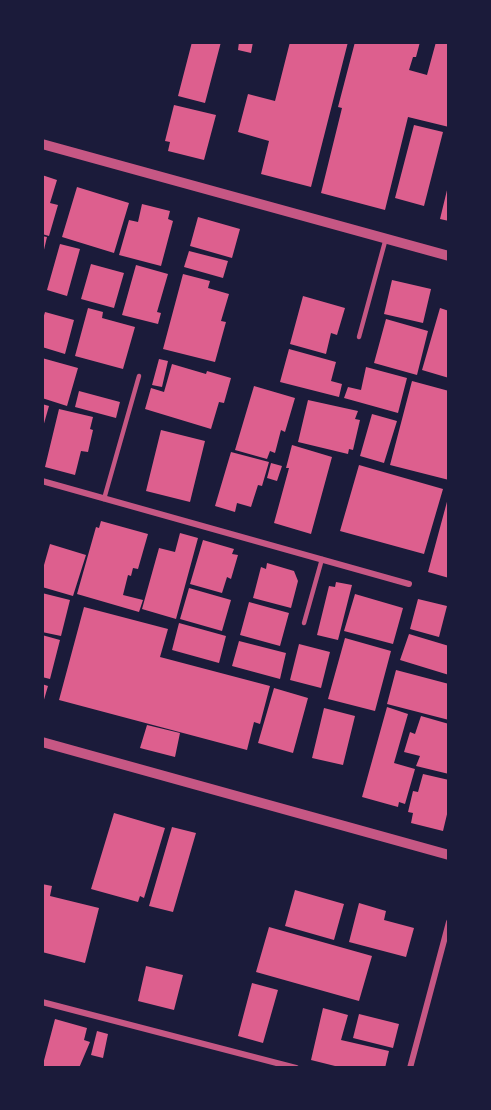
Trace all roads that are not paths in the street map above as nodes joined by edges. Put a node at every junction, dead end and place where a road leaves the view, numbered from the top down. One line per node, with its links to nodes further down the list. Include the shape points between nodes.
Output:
1 (42, 144): 2 (street)
2 (386, 238): 3 (street); 4 (lane)
3 (449, 256)
4 (359, 337)
5 (139, 376): 7 (lane)
6 (42, 481): 7 (street)
7 (104, 499): 8 (street)
8 (321, 559): 9 (street); 10 (lane)
9 (409, 584)
10 (304, 623)
11 (42, 742): 12 (street)
12 (449, 855)
13 (449, 922): 16 (street)
14 (42, 1002): 15 (street)
15 (296, 1068)
16 (410, 1068)

